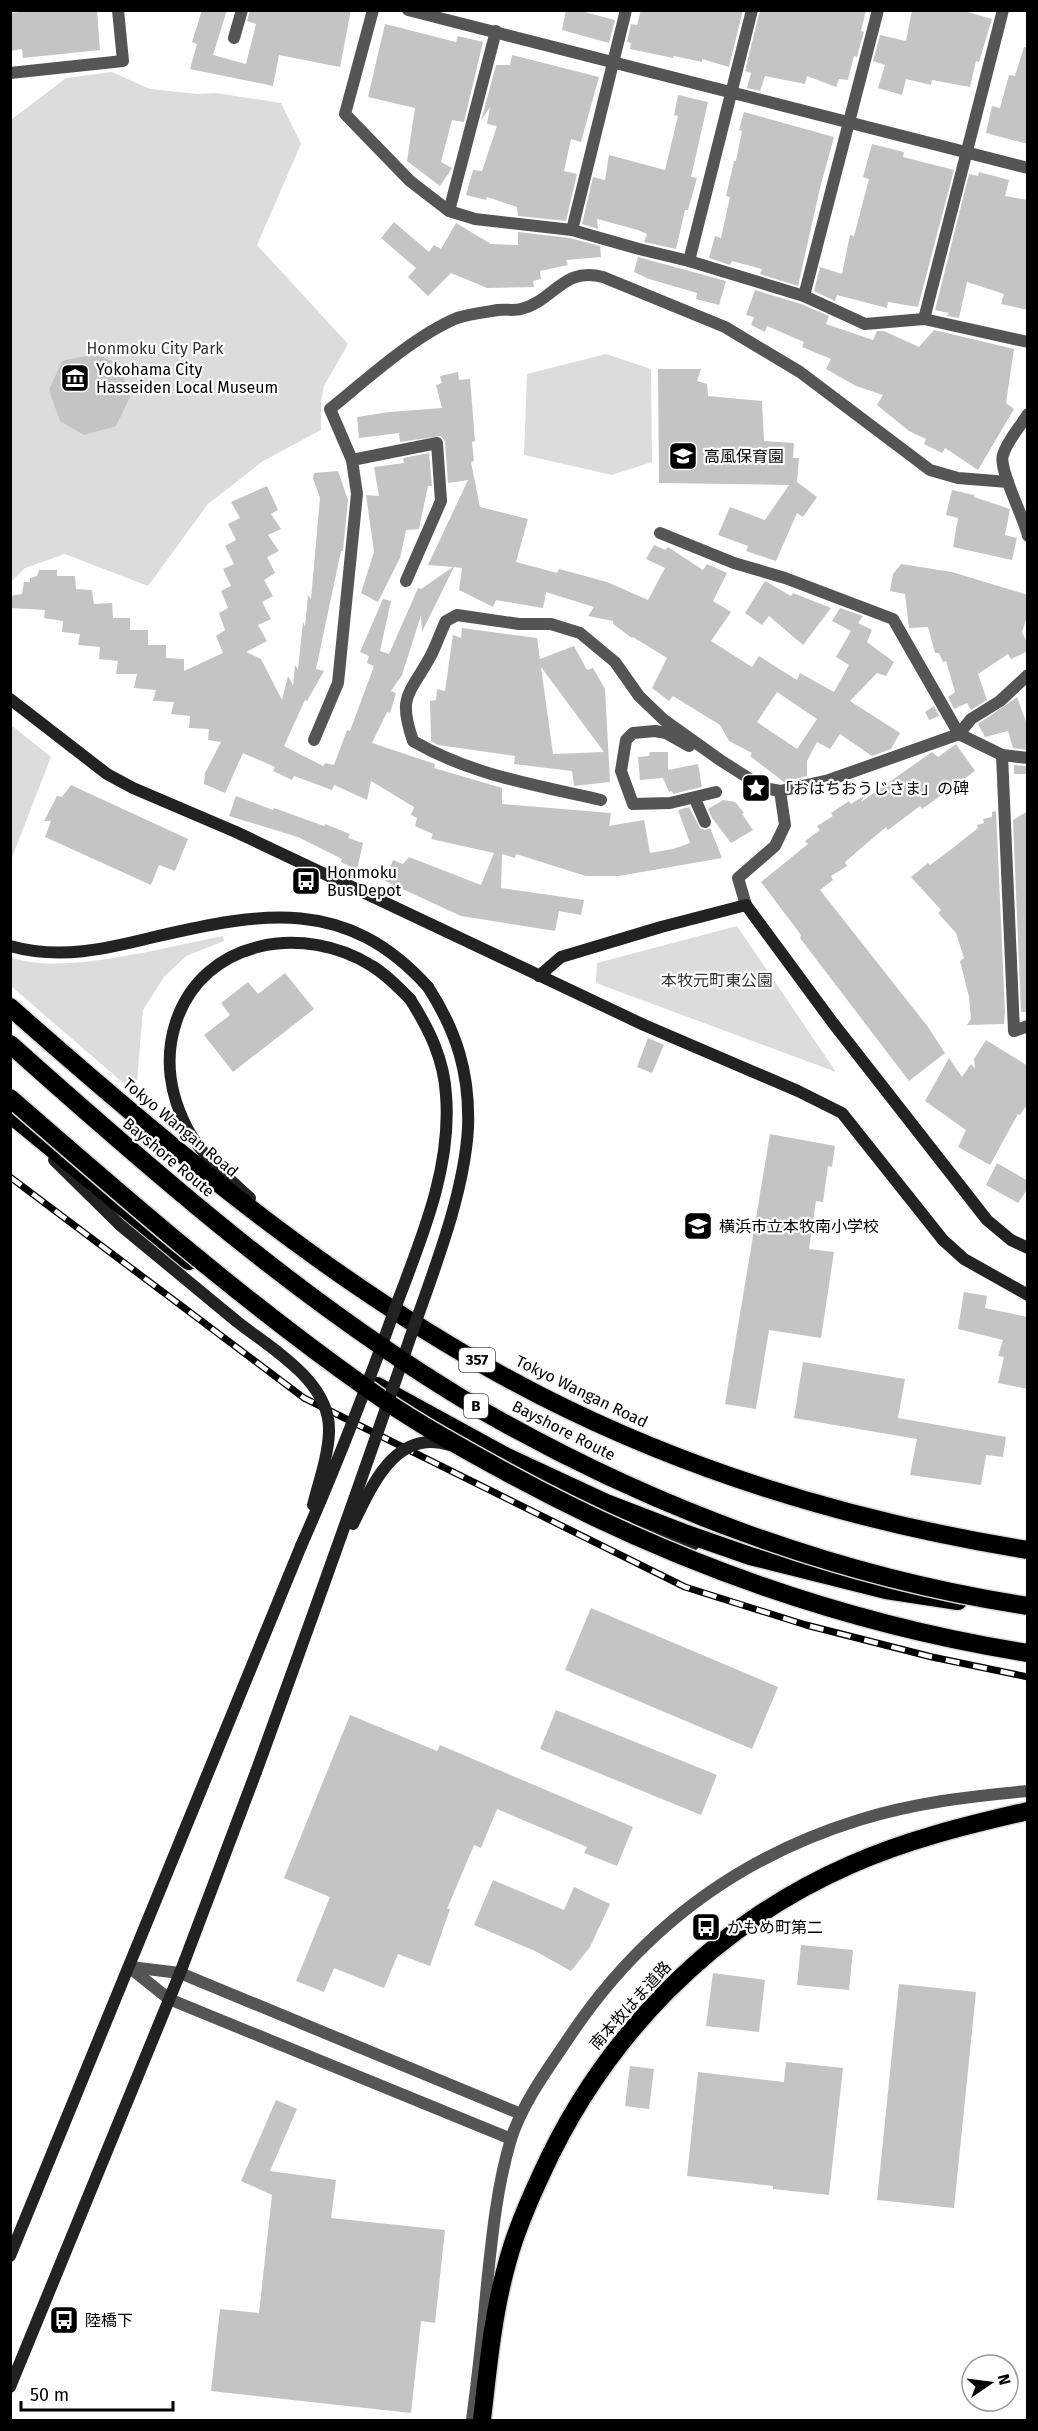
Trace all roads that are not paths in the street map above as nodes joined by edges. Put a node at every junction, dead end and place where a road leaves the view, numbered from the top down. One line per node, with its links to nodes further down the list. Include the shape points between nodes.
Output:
1 (118, 10): 12 (street, via 123,61)
2 (242, 10): 10 (street)
3 (373, 10): 17 (street, via 345,114 410,181)
4 (408, 10): 9 (street)
5 (626, 10): 11 (street)
6 (752, 10): 13 (street)
7 (878, 10): 14 (street)
8 (1003, 10): 15 (street)
9 (496, 31): 11 (street); 17 (street)
10 (234, 38)
11 (613, 62): 13 (street); 18 (street)
12 (10, 74)
13 (732, 92): 14 (street); 19 (street)
14 (850, 122): 15 (street); 20 (street)
15 (967, 151): 16 (street); 21 (street)
16 (1028, 168)
17 (449, 211): 18 (street, via 475,219)
18 (573, 230): 19 (street)
19 (689, 261): 20 (street)
20 (804, 296): 21 (street, via 865,324)
21 (924, 319): 22 (street)
22 (1028, 342)
23 (1028, 414): 25 (street, via 1003,455 1002,469)
24 (352, 460): 25 (street, via 330,409 414,343 458,318 521,309 583,274 603,277 725,327 800,372 930,470 958,478); 28 (street, via 438,443 441,501); 32 (street, via 357,494 338,683)
25 (1008, 482): 27 (street)
26 (660, 533): 31 (street, via 893,619)
27 (1028, 536)
28 (406, 581)
29 (1028, 675): 31 (street, via 971,719)
30 (10, 699): 43 (street, via 107,774)
31 (959, 734): 33 (street); 37 (street, via 829,780)
32 (314, 740)
33 (1002, 755): 34 (street); 45 (street, via 1014,1031)
34 (1028, 758)
35 (727, 765): 37 (street, via 764,788); 38 (street, via 666,733 633,733 626,740 621,771 633,804); 39 (street, via 664,720 639,696 615,662 580,633 551,624 519,624 458,615 446,621 429,659 411,685 406,702 406,721 413,741 481,772)
36 (716, 792): 38 (street)
37 (780, 792): 41 (street, via 785,825 775,846 738,878)
38 (695, 799): 40 (street)
39 (601, 800)
40 (705, 822)
41 (746, 905): 43 (street, via 561,957); 49 (street, via 987,1220)
42 (10, 946): 55 (street, bridge, via 66,954 239,920 273,917 336,925 390,950 428,987 454,1035 463,1064 468,1107 463,1164 441,1247)
43 (539, 976): 51 (street, via 842,1113 943,1240 964,1259)
44 (10, 1007): 50 (highway, Tokyo Wangan Road / 357, via 158,1136)
45 (1028, 1026)
46 (10, 1044): 56 (highway, Bayshore Route / B, bridge, via 200,1209 283,1274 386,1348 483,1410 580,1462 686,1510 784,1546 890,1579)
47 (10, 1098): 58 (highway, bridge, via 175,1240 315,1351 380,1397 559,1502 667,1552 777,1593 887,1624)
48 (10, 1116): 52 (street, bridge, via 120,1225 314,1385 327,1413 329,1431); 54 (highway, via 168,1246 269,1320 382,1390 503,1455 606,1503)
49 (1028, 1248)
50 (310, 1252): 52 (street, bridge, via 201,1150 187,1128 171,1082 169,1057 180,1010 206,973 248,949 298,942 349,954 393,981 410,999 434,1042 442,1068 446,1106 442,1162 421,1239 354,1422); 53 (highway, Tokyo Wangan Road / 357, via 451,1345 541,1396 636,1440 812,1502 900,1525)
51 (1028, 1295)
52 (301, 1546): 62 (street)
53 (1028, 1550)
54 (750, 1556): 55 (street, bridge, via 652,1533 590,1509 459,1448 429,1443 400,1452 378,1475); 57 (highway, via 886,1590)
55 (332, 1563): 63 (street, bridge)
56 (1028, 1606)
57 (1028, 1613)
58 (1028, 1653)
59 (1028, 1791): 65 (street, via 927,1804 860,1819 798,1842 740,1871 686,1908 630,1960 590,2007)
60 (1028, 1811): 70 (highway, 南本牧はま道路, via 912,1842 817,1880 730,1936 651,2007 584,2093 528,2204 508,2258 499,2300)
61 (1028, 1820): 71 (highway, 南本牧はま道路, via 916,1849 821,1888 707,1964 657,2012 610,2068 591,2098 531,2216 510,2280)
62 (129, 1967): 63 (street); 64 (street); 67 (street)
63 (180, 1973): 64 (street); 65 (street)
64 (169, 1998): 66 (street); 68 (street)
65 (521, 2114): 66 (street)
66 (512, 2139): 69 (street, via 500,2186)
67 (10, 2256)
68 (10, 2387)
69 (472, 2421)
70 (482, 2421)
71 (491, 2421)

